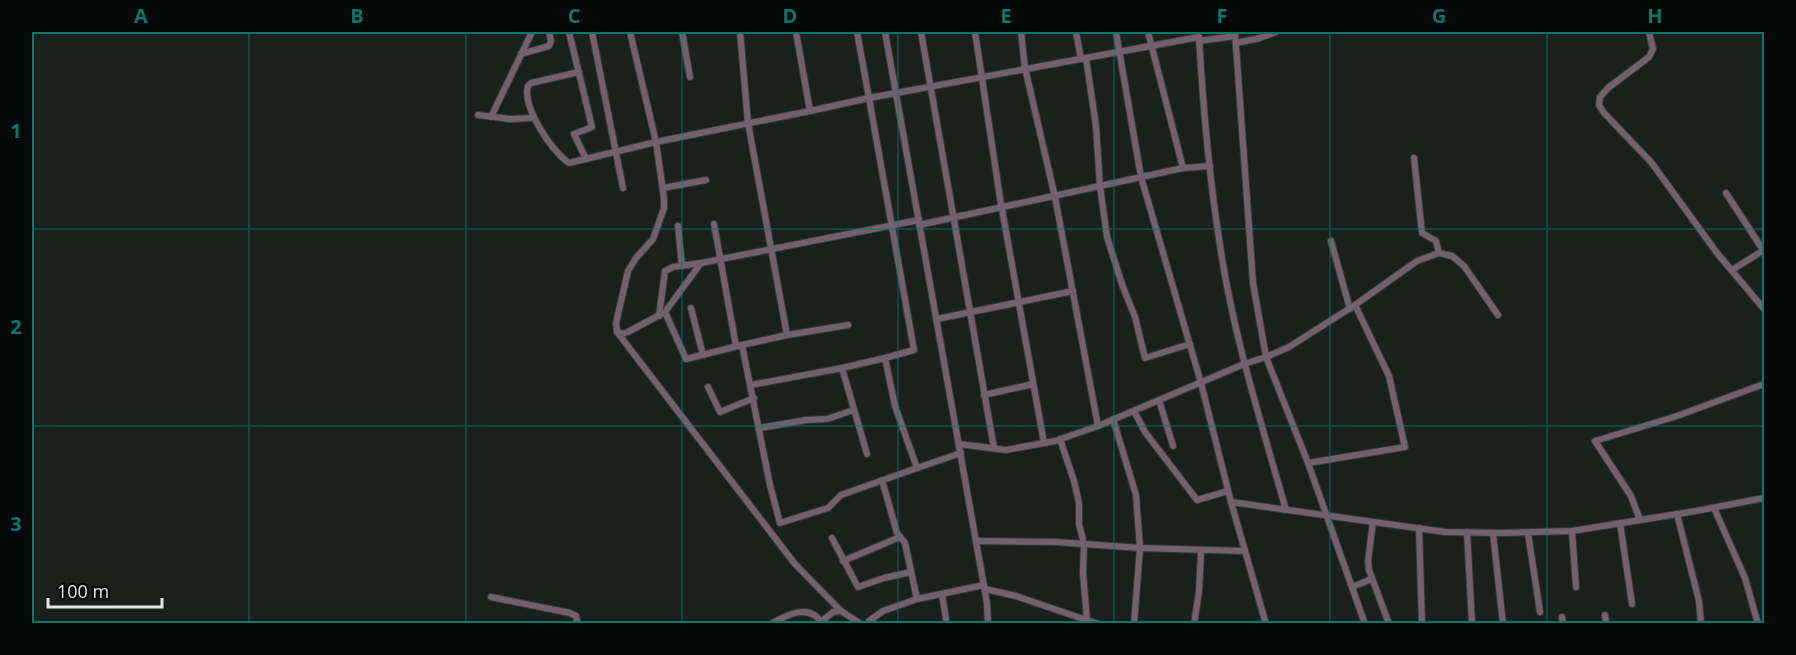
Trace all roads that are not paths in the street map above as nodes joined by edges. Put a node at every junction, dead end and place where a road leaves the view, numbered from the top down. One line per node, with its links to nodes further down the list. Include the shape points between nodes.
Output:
1 (532, 32): 23 (street)
2 (549, 32): 23 (street, via 549,46)
3 (569, 32): 26 (street)
4 (592, 32): 38 (street)
5 (630, 32): 37 (street)
6 (682, 32): 27 (street)
7 (740, 32): 36 (street)
8 (796, 32): 32 (street)
9 (857, 32): 31 (street)
10 (885, 32): 30 (street)
11 (921, 32): 29 (street)
12 (975, 32): 28 (street)
13 (1021, 32): 25 (street)
14 (1076, 32): 24 (street)
15 (1116, 32): 22 (street)
16 (1148, 32): 21 (street)
17 (1276, 32): 20 (street)
18 (1649, 32): 63 (street, via 1653,49 1649,57 1608,88 1599,105 1651,162)
19 (1199, 36): 20 (street); 21 (street); 41 (street)
20 (1235, 37): 79 (street, via 1252,283)
21 (1151, 46): 22 (street); 42 (street)
22 (1120, 52): 24 (street); 43 (street)
23 (521, 54): 34 (street)
24 (1084, 58): 25 (street); 45 (street, via 1096,126)
25 (1025, 68): 28 (street); 49 (street)
26 (579, 72): 35 (street, via 531,83 527,96); 40 (street, via 592,127 574,134)
27 (690, 77)
28 (983, 77): 29 (street); 50 (street)
29 (932, 86): 30 (street); 51 (street)
30 (895, 93): 31 (street); 52 (street)
31 (869, 98): 32 (street); 54 (street)
32 (810, 111): 36 (street)
33 (478, 115): 34 (street)
34 (491, 117): 35 (street)
35 (533, 118): 40 (street, via 565,160 574,163)
36 (748, 123): 37 (street); 57 (street)
37 (656, 142): 38 (street); 47 (street)
38 (616, 152): 40 (street); 46 (street)
39 (1414, 158): 59 (street, via 1422,233 1436,241)
40 (586, 159)
41 (1210, 166): 42 (street); 81 (street, via 1220,247)
42 (1183, 168): 43 (street)
43 (1140, 177): 45 (street); 76 (street)
44 (706, 180): 47 (street)
45 (1100, 186): 49 (street); 76 (street, via 1107,237 1145,358)
46 (623, 188)
47 (663, 188): 74 (street, via 664,208 653,239 628,271)
48 (1726, 193): 58 (street)
49 (1055, 197): 50 (street); 64 (street)
50 (1002, 208): 51 (street); 65 (street)
51 (953, 218): 52 (street); 69 (street)
52 (919, 223): 54 (street); 72 (street)
53 (714, 224): 60 (street)
54 (892, 225): 57 (street); 80 (street, via 914,350)
55 (678, 226): 62 (street)
56 (1331, 241): 66 (street)
57 (770, 250): 60 (street); 75 (street)
58 (1764, 250): 63 (street)
59 (1439, 254): 66 (street, via 1409,266); 71 (street, via 1452,256 1464,266)
60 (720, 259): 61 (street); 77 (street)
61 (701, 263): 62 (street); 70 (street)
62 (682, 266): 70 (street, via 665,271)
63 (1732, 270): 68 (street)
64 (1073, 291): 65 (street); 94 (street)
65 (1019, 302): 69 (street); 84 (street)
66 (1353, 307): 79 (street); 103 (street, via 1389,376 1405,447)
67 (691, 308): 78 (street)
68 (1764, 309)
69 (970, 312): 72 (street); 88 (street)
70 (662, 314): 74 (street, via 628,332); 78 (street, via 686,359)
71 (1498, 315)
72 (937, 319): 98 (street)
73 (848, 325): 75 (street)
74 (617, 332): 138 (street, via 795,564)
75 (787, 335): 77 (street)
76 (1190, 344): 83 (street)
77 (739, 345): 78 (street); 86 (street)
78 (703, 355)
79 (1266, 357): 81 (street); 103 (street)
80 (885, 358): 82 (street); 104 (street, via 895,405)
81 (1244, 364): 83 (street); 110 (street)
82 (842, 368): 86 (street); 91 (street)
83 (1201, 383): 90 (street); 106 (street)
84 (1033, 384): 88 (street); 97 (street)
85 (1764, 384): 113 (street, via 1595,441 1631,496)
86 (751, 385): 89 (street)
87 (708, 387): 89 (street, via 720,412)
88 (984, 395): 100 (street)
89 (754, 398): 95 (street)
90 (1159, 400): 92 (street); 99 (street)
91 (854, 410): 95 (street, via 827,419); 102 (street)
92 (1134, 411): 93 (street); 106 (street, via 1145,432 1197,500)
93 (1113, 419): 94 (street); 125 (street, via 1136,495)
94 (1098, 426): 96 (street)
95 (760, 428): 105 (street, via 780,523 828,508 841,495)
96 (1060, 439): 97 (street); 124 (street, via 1074,482)
97 (1044, 443): 100 (street, via 1006,450)
98 (959, 444): 100 (street); 101 (street)
99 (1173, 446)
100 (994, 448)
101 (961, 453): 104 (street); 123 (street)
102 (867, 454)
103 (1308, 463): 112 (street)
104 (917, 468): 105 (street)
105 (882, 480): 121 (street)
106 (1228, 491): 108 (street)
107 (1764, 498): 109 (street)
108 (1231, 502): 110 (street); 127 (street)
109 (1714, 508): 111 (street); 160 (street, via 1743,572)
110 (1286, 510): 112 (street)
111 (1677, 514): 113 (street); 159 (street)
112 (1328, 515): 114 (street); 132 (street)
113 (1640, 520): 115 (street)
114 (1373, 522): 116 (street); 130 (street, via 1368,561)
115 (1620, 523): 117 (street); 137 (street)
116 (1419, 528): 118 (street); 156 (street)
117 (1572, 531): 119 (street); 133 (street)
118 (1467, 532): 120 (street); 144 (street)
119 (1528, 532): 120 (street); 139 (street)
120 (1493, 533): 157 (street)
121 (900, 537): 128 (street); 129 (street)
122 (832, 538): 128 (street)
123 (976, 541): 124 (street); 131 (street)
124 (1084, 544): 125 (street); 142 (street)
125 (1140, 548): 126 (street); 151 (street)
126 (1201, 551): 127 (street); 152 (street)
127 (1245, 551): 153 (street)
128 (843, 561): 129 (street, via 858,587)
129 (911, 572): 136 (street)
130 (1372, 579): 132 (street); 155 (street)
131 (984, 587): 134 (street); 142 (street); 149 (street)
132 (1352, 587): 154 (street)
133 (1576, 587)
134 (942, 594): 136 (street); 141 (street)
135 (491, 597): 145 (street, via 570,613 576,616)
136 (917, 599): 148 (street, via 883,611)
137 (1632, 604)
138 (841, 611): 143 (street, via 833,612); 147 (street)
139 (1540, 612)
140 (1605, 615): 158 (street)
141 (946, 619)
142 (1087, 620): 150 (street)
143 (821, 623): 146 (street, via 819,617 801,612 790,613)
144 (1472, 623)
145 (578, 624)
146 (771, 624)
147 (861, 624)
148 (868, 624)
149 (988, 624)
150 (1098, 624)
151 (1134, 624)
152 (1194, 624)
153 (1266, 624)
154 (1365, 624)
155 (1389, 624)
156 (1422, 624)
157 (1503, 624)
158 (1606, 624)
159 (1701, 624)
160 (1758, 624)

